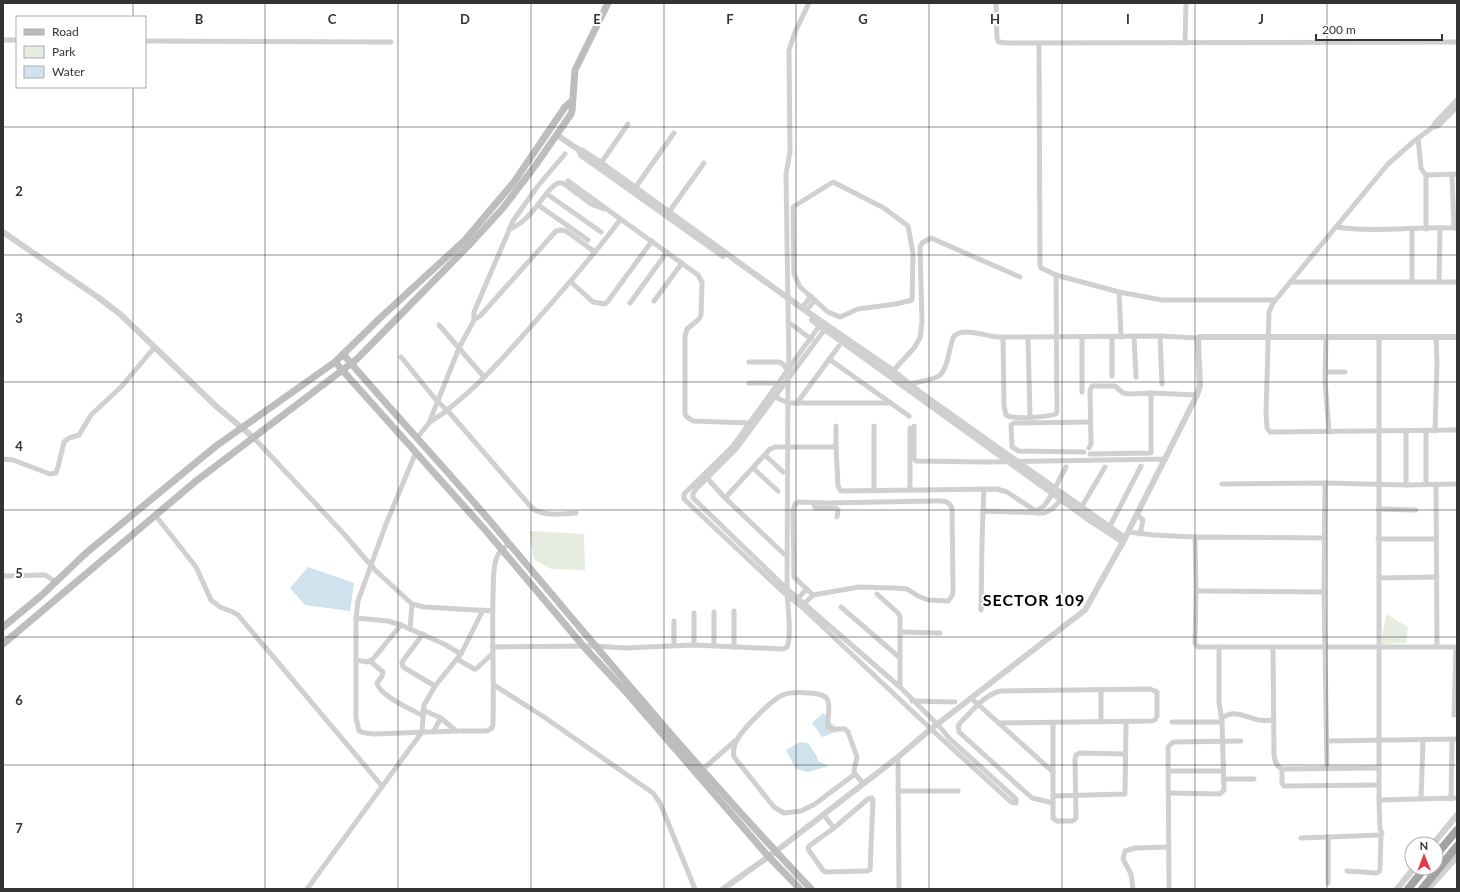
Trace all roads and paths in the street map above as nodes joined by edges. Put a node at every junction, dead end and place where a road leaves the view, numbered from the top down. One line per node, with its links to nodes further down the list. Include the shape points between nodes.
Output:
1 (608, 3): 13 (main road, via 575,70)
2 (809, 3): 55 (street, via 789,50 790,152 786,174)
3 (996, 3): 11 (street, via 999,42)
4 (1186, 3): 10 (street)
5 (3, 40): 6 (street)
6 (16, 40)
7 (146, 41): 8 (street)
8 (391, 42)
9 (1457, 42): 10 (street)
10 (1185, 43): 11 (street)
11 (1039, 44): 46 (street, via 1040,265 1044,270)
12 (1457, 100): 16 (street)
13 (572, 101): 18 (main road, via 571,114); 83 (main road, via 565,107 514,182 465,240)
14 (1457, 107): 16 (street, via 1438,126)
15 (628, 124): 22 (street)
16 (1433, 127): 19 (street)
17 (674, 133): 27 (street)
18 (558, 135): 20 (street); 89 (main road, via 512,196 471,243)
19 (1418, 138): 24 (street, via 1421,168); 33 (street, via 1386,167)
20 (579, 150): 22 (street); 55 (street, via 581,155)
21 (564, 154): 35 (street, via 519,211)
22 (602, 164): 27 (street)
23 (704, 164): 31 (street)
24 (1426, 174): 25 (street); 37 (street)
25 (1455, 175): 34 (street)
26 (568, 181): 30 (street)
27 (636, 188): 31 (street)
28 (546, 194): 29 (street); 30 (street, via 554,184 560,183 591,204); 40 (street)
29 (538, 205): 35 (street, via 520,224); 41 (street)
30 (606, 209): 32 (street)
31 (669, 212): 55 (street)
32 (620, 220): 42 (street); 43 (street)
33 (1336, 227): 36 (street, via 1362,230); 49 (street)
34 (1455, 228): 38 (street)
35 (509, 229): 60 (street, via 474,312)
36 (1412, 229): 37 (street); 50 (street)
37 (1426, 229): 38 (street)
38 (1440, 229): 51 (street)
39 (3, 232): 80 (street, via 120,314)
40 (601, 232)
41 (588, 240)
42 (652, 241): 44 (street); 48 (street, via 605,304 593,302)
43 (596, 252): 48 (street); 60 (street, via 566,232 556,231)
44 (667, 252): 45 (street); 58 (street)
45 (682, 263): 57 (street); 116 (street, via 701,279 702,291 701,315 685,336 686,414 693,421)
46 (1056, 275): 53 (street); 68 (street)
47 (1020, 277): 94 (street, via 931,238 922,243 920,338)
48 (570, 282): 96 (street)
49 (1290, 282): 50 (street); 56 (street)
50 (1412, 282): 51 (street)
51 (1439, 282): 52 (street)
52 (1457, 282)
53 (1119, 292): 56 (street, via 1168,300); 71 (street)
54 (813, 298): 54 (street, via 828,312 840,317 858,308 912,300 913,254 908,226 884,208 833,182 793,207 794,274 800,287); 59 (street)
55 (788, 299): 59 (street); 63 (street); 82 (street)
56 (1275, 300): 77 (street, via 1269,312)
57 (654, 302)
58 (630, 303)
59 (804, 309): 94 (street)
60 (474, 320): 81 (street)
61 (791, 324): 78 (street)
62 (439, 325): 81 (street)
63 (823, 327): 78 (street); 94 (street); 98 (street)
64 (1134, 336): 65 (street); 71 (street); 97 (street)
65 (1160, 336): 76 (street); 102 (street)
66 (1003, 337): 67 (street); 101 (street, via 957,333 952,338 947,362 941,375); 113 (street, via 1004,412 1007,417)
67 (1028, 337): 68 (street); 113 (street)
68 (1057, 337): 69 (street); 113 (street, via 1057,412 1053,415)
69 (1082, 337): 70 (street); 103 (street)
70 (1112, 337): 71 (street); 95 (street)
71 (1121, 337)
72 (1326, 337): 73 (street); 77 (street); 92 (street)
73 (1379, 337): 74 (street); 121 (street)
74 (1436, 337): 75 (street); 123 (street)
75 (1457, 337)
76 (1198, 338): 77 (street); 105 (street, via 1200,386)
77 (1269, 338): 124 (street, via 1266,412 1268,431)
78 (811, 339): 85 (street)
79 (839, 346): 86 (street)
80 (154, 348): 119 (street); 136 (street, via 121,387 91,415 79,435 64,442 56,473 50,474 13,460)
81 (459, 348): 96 (street); 107 (street)
82 (789, 348): 85 (street); 91 (street)
83 (344, 354): 87 (main road); 89 (main road)
84 (401, 357): 107 (street)
85 (799, 357): 91 (street)
86 (829, 359): 109 (street); 110 (street)
87 (335, 362): 90 (main road); 119 (main road)
88 (749, 362): 91 (street, via 779,362)
89 (351, 363): 90 (main road); 127 (main road)
90 (342, 370): 126 (main road); 133 (main road)
91 (789, 370): 100 (street)
92 (1325, 372): 93 (street); 124 (street)
93 (1345, 372)
94 (890, 373): 101 (street); 138 (street)
95 (1112, 376)
96 (484, 377): 111 (street)
97 (1136, 377)
98 (788, 378): 106 (street); 108 (street)
99 (749, 383): 100 (street)
100 (779, 384): 116 (street)
101 (909, 384): 134 (street)
102 (1162, 384)
103 (1082, 392)
104 (1151, 393): 105 (street); 114 (street, via 1129,394 1121,392 1113,385 1092,386); 132 (street, via 1151,453)
105 (1197, 395): 137 (street)
106 (775, 396): 108 (street); 144 (street, via 736,449)
107 (437, 401): 111 (street); 115 (street)
108 (789, 403): 109 (street); 128 (street)
109 (797, 403): 110 (street)
110 (890, 403): 112 (street)
111 (448, 411): 115 (street); 165 (street, via 537,511 551,514)
112 (909, 416)
113 (1030, 417)
114 (1090, 422): 130 (street, via 1012,424); 132 (street)
115 (429, 423): 127 (street)
116 (750, 423): 190 (street, via 728,452 684,494 684,499)
117 (836, 426): 129 (street)
118 (874, 426): 155 (street)
119 (240, 428): 126 (street); 184 (main road, via 92,548)
120 (1457, 430): 123 (street)
121 (1378, 431): 122 (street); 124 (street); 147 (street)
122 (1406, 431): 125 (street); 151 (street)
123 (1435, 431): 125 (street)
124 (1329, 432)
125 (1426, 432): 148 (street)
126 (254, 438): 167 (main road, via 196,481); 180 (street)
127 (417, 438): 177 (main road)
128 (789, 446): 129 (street); 135 (street, via 775,447); 185 (street)
129 (836, 446): 155 (street, via 839,489 845,492)
130 (1012, 447): 131 (street); 134 (street)
131 (1019, 451): 132 (street, via 1085,454); 138 (street)
132 (1089, 451)
133 (416, 452): 178 (main road); 180 (street)
134 (1007, 454): 138 (street)
135 (766, 455): 142 (street); 143 (street)
136 (3, 459)
137 (1166, 460): 138 (street); 166 (street)
138 (1014, 461): 152 (street, via 916,461 912,427); 156 (street)
139 (1141, 466): 169 (street)
140 (1066, 467): 156 (street)
141 (1105, 467): 160 (street)
142 (753, 468): 154 (street); 157 (street)
143 (783, 472)
144 (707, 478): 157 (street); 185 (street, via 696,489 693,498)
145 (1325, 483): 146 (street); 147 (street); 173 (street)
146 (1222, 484)
147 (1378, 484): 151 (street); 161 (street)
148 (1426, 484): 149 (street); 151 (street)
149 (1436, 484): 150 (street); 175 (street)
150 (1457, 484)
151 (1406, 485)
152 (910, 489): 153 (street); 155 (street)
153 (984, 489): 163 (street); 164 (street, via 1003,490)
154 (778, 491)
155 (874, 491)
156 (1054, 491): 158 (street); 160 (street); 164 (street)
157 (725, 498): 179 (street)
158 (1061, 500): 164 (street, via 1052,509 1044,513); 176 (street)
159 (814, 503): 168 (street, via 815,508 836,508); 186 (street, via 799,502 793,508 793,575); 191 (street, via 949,503 952,509 953,592 950,600 945,602 923,598 907,589 895,588 859,587)
160 (1081, 508): 169 (street)
161 (1378, 510): 162 (street); 174 (street)
162 (1416, 510)
163 (983, 511): 164 (street); 197 (street)
164 (1038, 512)
165 (576, 513)
166 (1137, 514): 170 (street); 171 (street, via 1143,520)
167 (156, 516): 210 (main road); 274 (street, via 196,567 211,600 238,615)
168 (837, 517)
169 (1109, 528): 176 (street)
170 (1128, 532): 171 (street); 176 (street)
171 (1140, 534): 172 (street)
172 (1195, 537): 173 (street); 187 (street)
173 (1324, 538): 188 (street)
174 (1378, 538): 175 (street); 183 (street)
175 (1436, 539): 182 (street)
176 (1124, 540): 234 (street, via 1085,610)
177 (510, 544): 178 (street); 215 (main road)
178 (502, 550): 198 (street, via 494,567); 217 (main road)
179 (784, 554)
180 (371, 564): 193 (street); 202 (street, via 358,601)
181 (3, 576): 184 (street, via 45,575)
182 (1437, 577): 183 (street); 221 (street)
183 (1378, 578): 223 (street)
184 (56, 582): 205 (main road)
185 (787, 589): 190 (street); 192 (street)
186 (807, 589): 191 (street); 192 (street)
187 (1196, 591): 188 (street); 218 (street, via 1195,643 1198,647)
188 (1324, 592): 220 (street)
189 (877, 594): 207 (street, via 898,613)
190 (787, 595): 192 (street); 216 (street, via 787,648)
191 (813, 595): 194 (street)
192 (797, 600): 194 (street)
193 (412, 604): 196 (street); 206 (street)
194 (803, 605): 232 (street); 249 (street)
195 (841, 607): 226 (street)
196 (483, 610): 198 (street); 224 (street)
197 (981, 610)
198 (493, 611): 214 (street)
199 (734, 611): 216 (street)
200 (714, 612): 213 (street)
201 (694, 613): 212 (street)
202 (356, 618): 204 (street); 228 (street)
203 (674, 621): 211 (street)
204 (401, 625): 206 (street); 229 (street)
205 (3, 627)
206 (410, 629): 209 (street)
207 (901, 632): 208 (street); 226 (street)
208 (940, 633)
209 (423, 634): 224 (street); 231 (street, via 402,664)
210 (3, 644)
211 (674, 645): 212 (street); 215 (street, via 624,648)
212 (694, 645): 213 (street)
213 (714, 645): 216 (street)
214 (492, 646): 217 (street); 225 (street)
215 (595, 646): 217 (street); 265 (main road)
216 (734, 646)
217 (585, 647): 296 (main road)
218 (1219, 647): 219 (street); 241 (street, via 1219,702)
219 (1273, 647): 220 (street); 242 (street)
220 (1326, 647): 223 (street); 255 (street)
221 (1438, 647): 222 (street); 223 (street)
222 (1456, 647): 239 (street)
223 (1379, 648): 256 (street)
224 (461, 654): 227 (street)
225 (492, 654): 227 (street, via 476,669); 230 (street)
226 (900, 658): 232 (street)
227 (457, 659): 231 (street)
228 (356, 660): 229 (street); 251 (street, via 356,718 359,731 366,734)
229 (370, 661): 238 (street, via 383,672 377,683 388,696)
230 (494, 685): 250 (street, via 492,728 487,731); 303 (street, via 653,793 660,804)
231 (435, 686): 238 (street)
232 (900, 688): 235 (street)
233 (1101, 690): 237 (street, via 1001,692 992,694); 243 (street); 244 (street, via 1150,689 1157,692 1156,720)
234 (971, 698): 237 (street); 248 (street)
235 (912, 701): 236 (street); 248 (street)
236 (955, 702)
237 (979, 705): 246 (street); 283 (street, via 958,726 959,732 1032,798)
238 (423, 713): 240 (street); 251 (street)
239 (1454, 715)
240 (441, 718): 250 (street); 252 (street)
241 (1222, 720): 242 (street, via 1228,714 1235,714 1260,720); 245 (street); 258 (street)
242 (1274, 720): 262 (street, via 1275,762)
243 (1101, 722): 244 (street); 247 (street)
244 (1126, 722): 260 (street)
245 (1172, 722)
246 (999, 723): 247 (street); 268 (street)
247 (1053, 723): 268 (street)
248 (938, 725): 249 (street); 249 (street, via 1016,799 1016,803 1011,802)
249 (931, 729): 261 (street)
250 (456, 731): 252 (street)
251 (422, 732): 252 (street); 274 (street)
252 (433, 732)
253 (737, 740): 265 (street); 269 (street, via 734,757 774,807 784,813 807,809); 269 (street, via 742,732 782,695 798,692 821,694 828,701 828,727 845,728 848,732 857,757)
254 (1454, 740): 257 (street); 280 (street)
255 (1326, 741): 256 (street); 263 (street)
256 (1379, 741): 257 (street); 264 (street)
257 (1423, 741): 281 (street)
258 (1222, 742): 259 (street); 266 (street, via 1169,744); 267 (street)
259 (1241, 742)
260 (1125, 754): 278 (street, via 1125,794); 278 (street, via 1076,755)
261 (898, 757): 272 (street); 275 (street)
262 (1282, 768): 263 (street); 273 (street, via 1284,786)
263 (1327, 768): 264 (street)
264 (1379, 768): 273 (street)
265 (703, 769): 295 (main road)
266 (1169, 771): 267 (street); 277 (street)
267 (1223, 771): 270 (street)
268 (1053, 772): 279 (street)
269 (855, 774): 272 (street)
270 (1223, 780): 271 (street); 277 (street, via 1224,790 1220,794)
271 (1254, 780)
272 (863, 783): 284 (street)
273 (1379, 785): 282 (street)
274 (382, 786): 302 (street)
275 (898, 791): 276 (street); 307 (street)
276 (958, 791)
277 (1169, 793): 294 (street)
278 (1076, 795): 279 (street); 283 (street, via 1076,818 1073,821 1054,820)
279 (1053, 796): 283 (street)
280 (1454, 798): 281 (street)
281 (1421, 799): 282 (street)
282 (1379, 800): 288 (street, via 1382,832)
283 (1053, 803)
284 (823, 814): 286 (street); 295 (street)
285 (1457, 815): 289 (street)
286 (834, 828): 286 (street, via 872,798 870,870 829,872 822,869 808,849)
287 (1457, 830): 292 (highway)
288 (1380, 835): 290 (street); 298 (street, via 1379,872)
289 (1440, 836)
290 (1328, 837): 291 (street); 301 (street)
291 (1301, 838)
292 (1444, 845)
293 (1457, 846): 312 (highway)
294 (1169, 847): 308 (street, via 1134,848 1125,851 1123,859 1131,874); 309 (street)
295 (775, 852): 296 (street); 306 (main road)
296 (768, 856): 304 (street); 305 (main road)
297 (1457, 857): 313 (street)
298 (1347, 871)
299 (1408, 876): 310 (street)
300 (1419, 876): 311 (highway)
301 (1328, 883)
302 (307, 889)
303 (695, 889)
304 (723, 889)
305 (800, 889)
306 (811, 889)
307 (899, 889)
308 (1133, 889)
309 (1169, 889)
310 (1397, 889)
311 (1408, 889)
312 (1422, 889)
313 (1428, 889)

